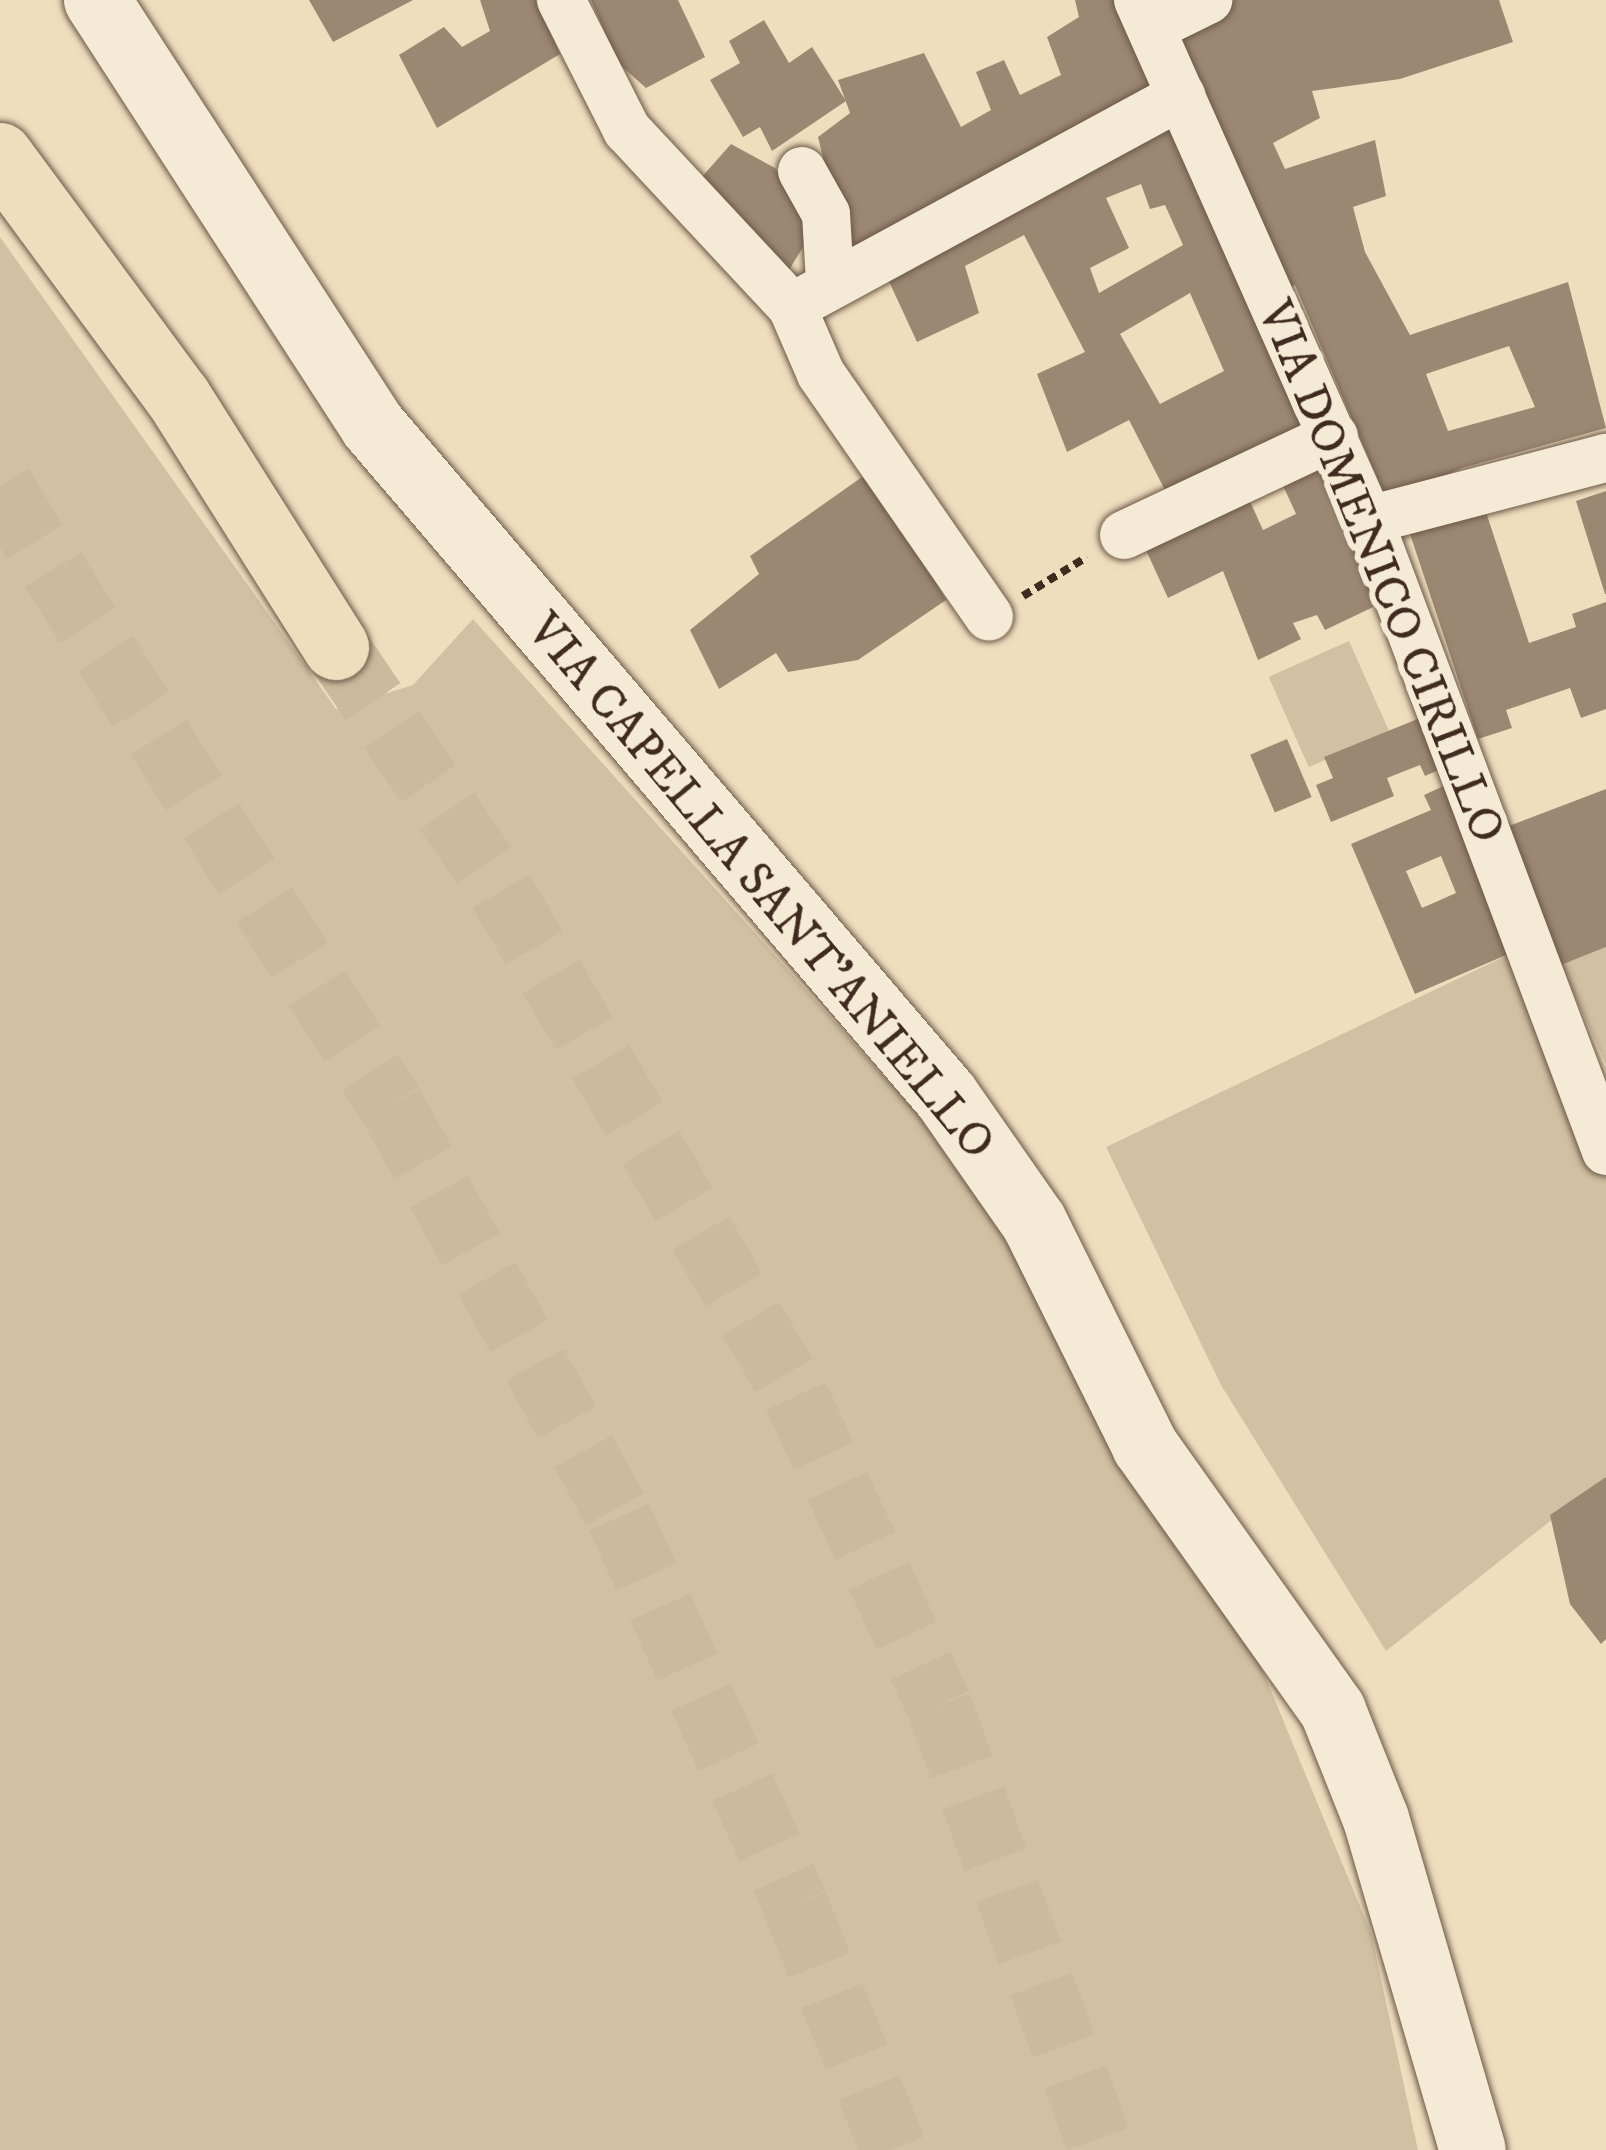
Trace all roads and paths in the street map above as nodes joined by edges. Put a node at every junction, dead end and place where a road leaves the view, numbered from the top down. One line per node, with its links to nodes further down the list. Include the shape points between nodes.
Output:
1 (97, 0): 16 (main road, VIA CAPELLA SANT'ANIELLO, via 373,426 946,1096 1034,1222 1145,1446 1333,1711 1376,1819)
2 (561, 0): 8 (street, via 627,130)
3 (1208, 0): 4 (street)
4 (1144, 14): 5 (street, VIA DOMENICO CIRILLO)
5 (1181, 96): 8 (street); 9 (street, VIA DOMENICO CIRILLO)
6 (0, 156): 14 (highway, via 178,397)
7 (802, 171): 8 (street, via 826,214)
8 (811, 294): 13 (street, via 820,374)
9 (1334, 436): 11 (street, VIA DOMENICO CIRILLO); 12 (street)
10 (1606, 458): 11 (street)
11 (1370, 520): 15 (street, VIA DOMENICO CIRILLO)
12 (1124, 535): 13 (path)
13 (989, 617)
14 (336, 647)
15 (1606, 1150)
16 (1473, 2150)

